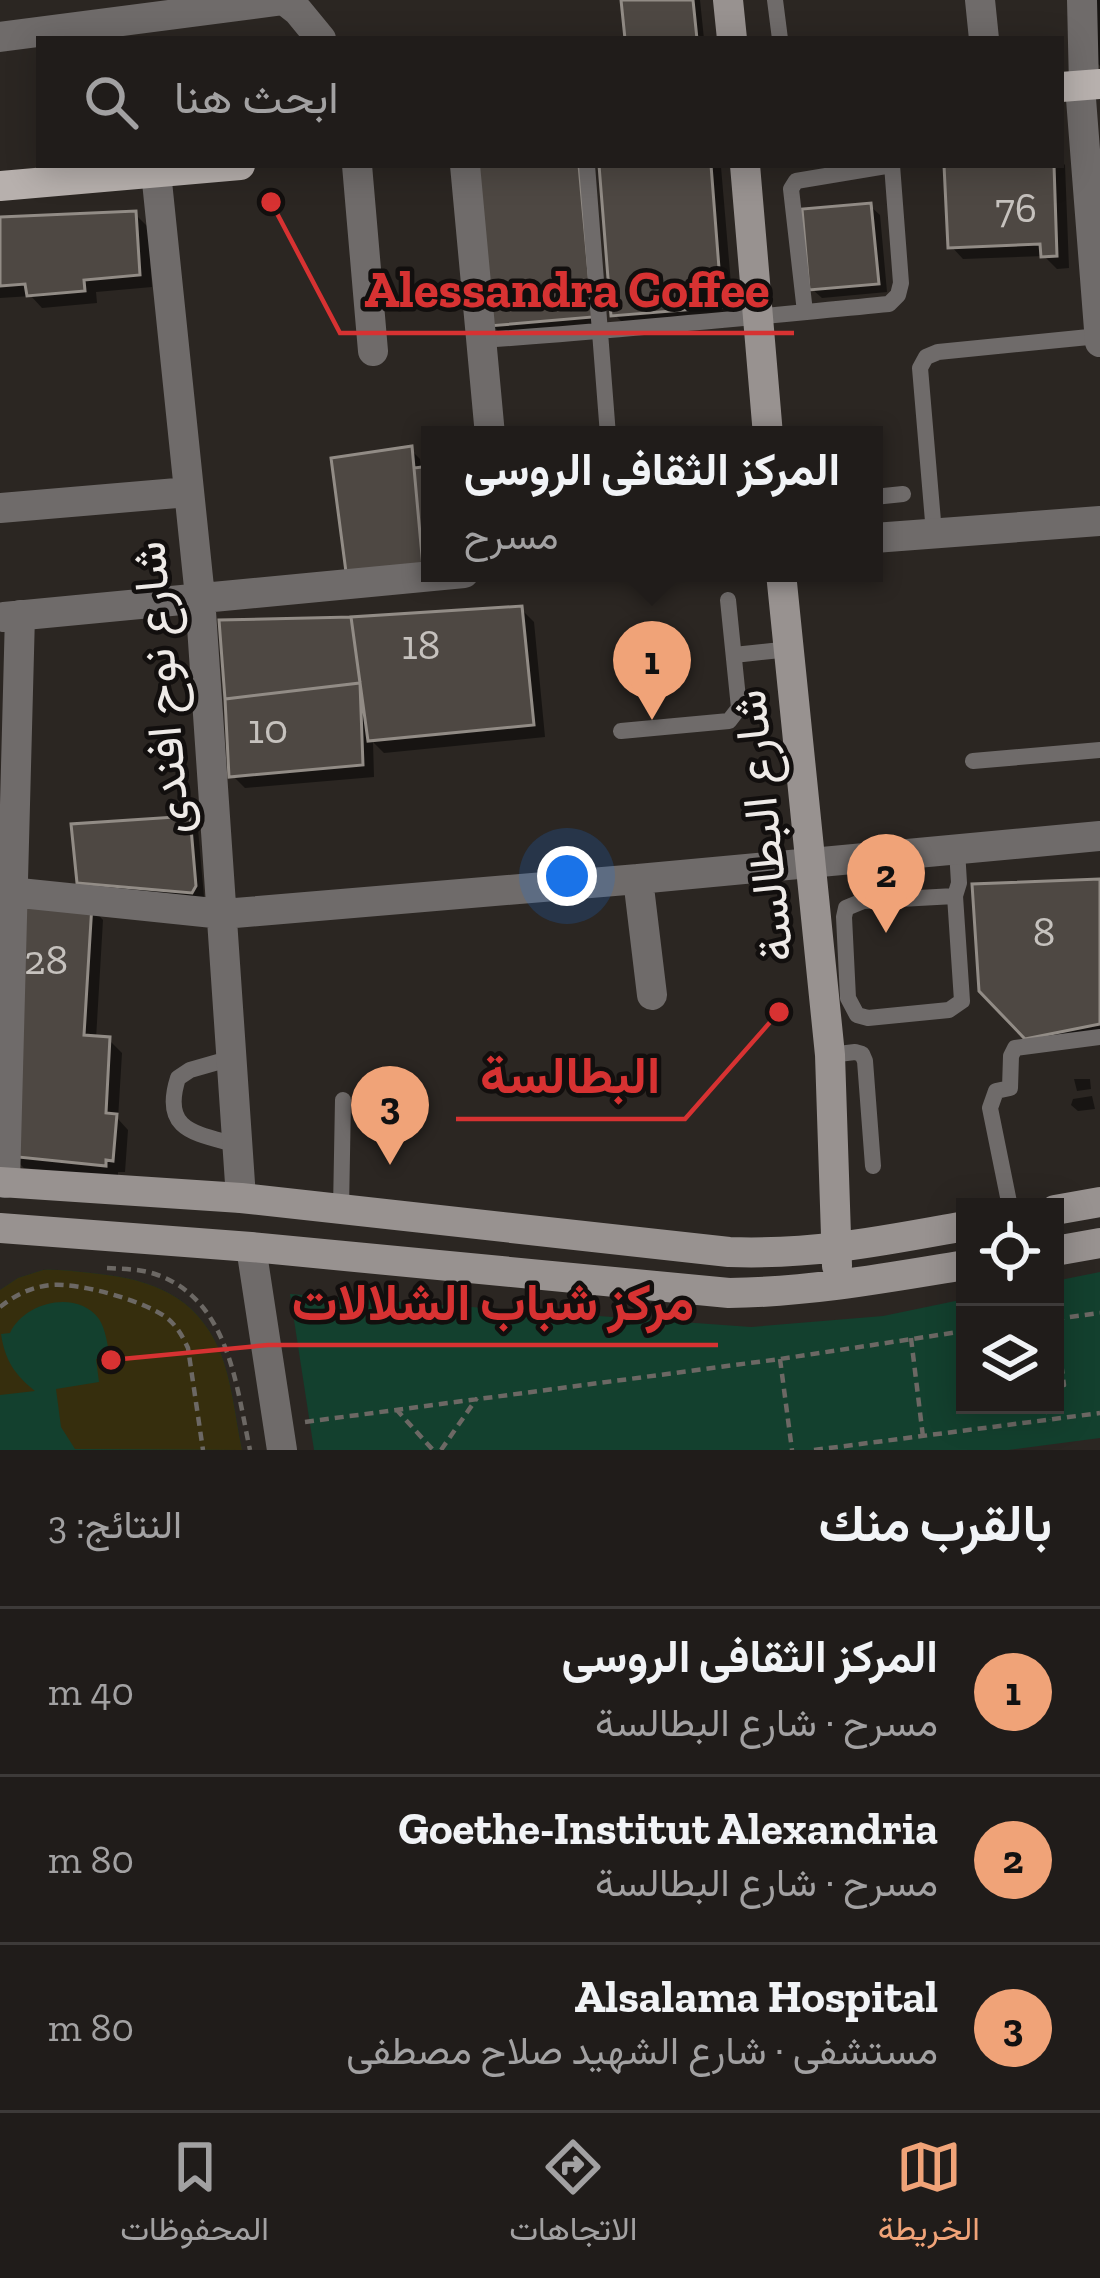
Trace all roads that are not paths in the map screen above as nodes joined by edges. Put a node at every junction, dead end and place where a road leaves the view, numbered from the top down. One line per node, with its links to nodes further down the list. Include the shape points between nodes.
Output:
1 (728, 0): 6 (main road)
2 (775, 0): 7 (lane)
3 (980, 0): 8 (street)
4 (1082, 0): 10 (street)
5 (319, 36): 9 (street, via 284,1 266,1)
6 (732, 36)
7 (780, 36)
8 (984, 36)
9 (0, 37)
10 (1082, 86): 23 (street)
11 (204, 168): 18 (main road)
12 (357, 168): 25 (street)
13 (465, 168): 24 (street)
14 (587, 168): 22 (lane)
15 (745, 168): 21 (main road)
16 (872, 168): 20 (lane, via 804,178 791,189)
17 (892, 168): 20 (lane, via 898,295 889,304)
18 (156, 172): 19 (main road); 29 (street, شارع نوح افندى)
19 (0, 186)
20 (806, 312): 21 (lane)
21 (759, 317): 22 (lane); 28 (main road)
22 (600, 332): 24 (lane); 27 (lane)
23 (1100, 339): 34 (lane, via 926,357 920,368)
24 (482, 340): 26 (street)
25 (373, 351)
26 (489, 426)
27 (607, 426)
28 (767, 426)
29 (189, 492): 32 (street); 38 (street, شارع نوح افندى)
30 (903, 494): 31 (lane)
31 (883, 496)
32 (0, 508)
33 (1100, 520): 34 (street)
34 (934, 533): 35 (street)
35 (883, 537)
36 (421, 577): 38 (street)
37 (782, 582): 41 (main road, شارع البطالسة)
38 (200, 597): 40 (street); 52 (street, شارع نوح افندى)
39 (728, 600): 42 (lane)
40 (10, 616): 50 (street)
41 (790, 649): 42 (lane); 48 (main road, شارع البطالسة)
42 (734, 655): 43 (lane, via 739,708 728,721)
43 (621, 731)
44 (1100, 750): 45 (lane)
45 (973, 761)
46 (1100, 836): 47 (street)
47 (957, 850): 48 (street); 51 (lane)
48 (810, 863): 49 (street); 55 (main road, شارع البطالسة)
49 (638, 879): 52 (street); 53 (street)
50 (6, 892): 52 (street); 60 (street)
51 (955, 896): 51 (lane, via 962,1001 950,1010 856,1015 848,998 846,908)
52 (223, 914): 56 (street, شارع نوح افندى)
53 (652, 995)
54 (1100, 1037): 62 (lane, via 1015,1048 1010,1088 996,1091 990,1108)
55 (830, 1055): 59 (lane, via 855,1052 865,1061); 70 (main road, شارع البطالسة)
56 (232, 1058): 58 (street, شارع نوح افندى); 58 (lane, via 178,1078 171,1099 176,1118 194,1133)
57 (344, 1100): 65 (lane)
58 (237, 1145): 61 (street, شارع نوح افندى)
59 (873, 1166)
60 (2, 1182): 61 (main road)
61 (241, 1198): 65 (main road); 69 (main road)
62 (1008, 1198)
63 (1100, 1202): 64 (main road)
64 (1064, 1208)
65 (341, 1209): 70 (main road, via 729,1252)
66 (0, 1228): 69 (main road)
67 (956, 1228): 70 (main road)
68 (1100, 1244): 71 (main road)
69 (250, 1247): 73 (main road, via 729,1293); 74 (street)
70 (836, 1249): 73 (main road, شارع البطالسة)
71 (1064, 1250)
72 (956, 1266): 73 (main road)
73 (839, 1286)
74 (280, 1438)

